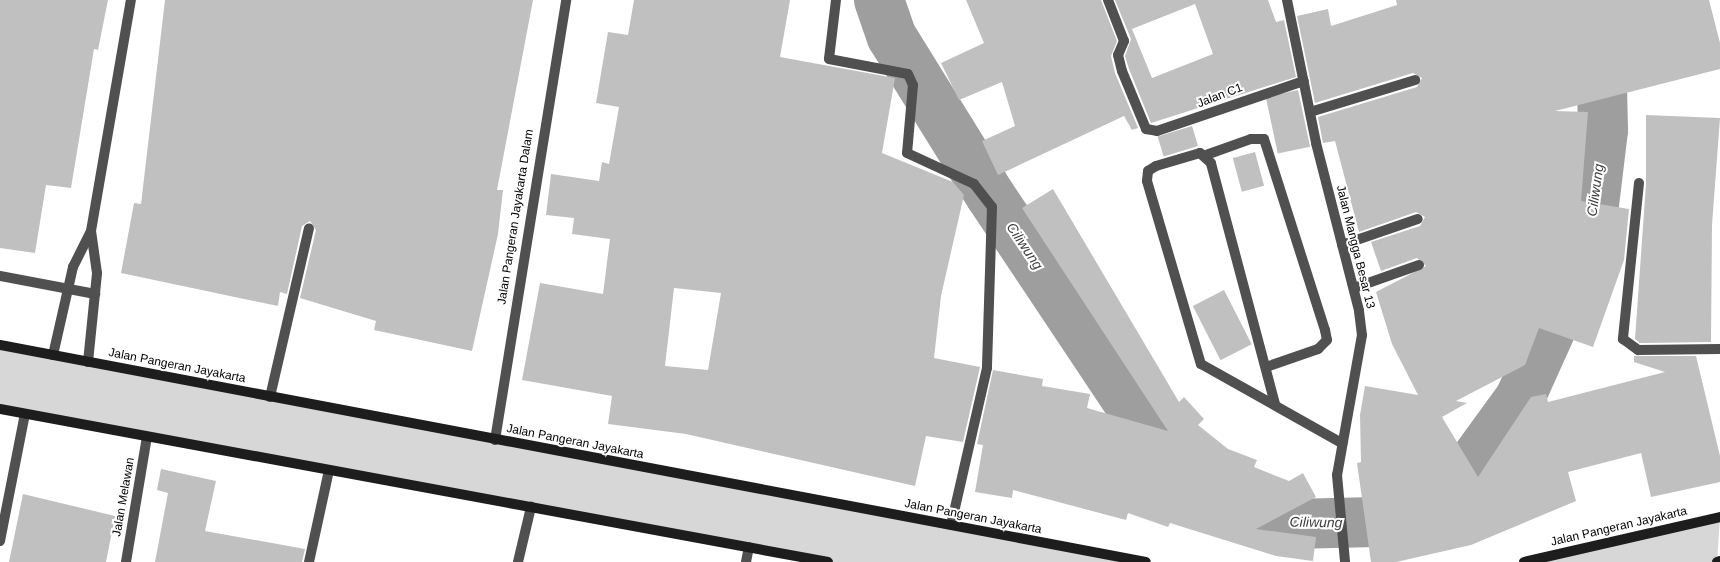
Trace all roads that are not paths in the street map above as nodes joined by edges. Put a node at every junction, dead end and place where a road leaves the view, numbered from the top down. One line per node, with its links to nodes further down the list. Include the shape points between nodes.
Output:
1 (132, 0): 13 (street)
2 (566, 0): 30 (street, Jalan Pangeran Jayakarta Dalam)
3 (836, 0): 35 (street, via 829,59 908,74 913,85 906,153 974,184 992,207 987,368)
4 (1108, 0): 7 (street, Jalan C1, via 1124,42 1118,55 1122,70 1146,129 1157,131)
5 (1287, 0): 7 (street, Jalan Mangga Besar 13)
6 (1415, 80): 8 (street)
7 (1304, 81): 8 (street, Jalan Mangga Besar 13)
8 (1310, 112): 14 (street, Jalan Mangga Besar 13)
9 (1206, 155): 24 (street); 24 (street, via 1251,139 1264,140 1327,340 1318,349); 26 (street, via 1156,166 1148,171 1147,182 1202,364)
10 (1640, 183): 21 (street, via 1624,339 1638,350)
11 (1418, 219): 14 (street)
12 (309, 228): 25 (street)
13 (92, 231): 17 (street); 19 (street)
14 (1342, 245): 18 (street, Jalan Mangga Besar 13)
15 (1420, 265): 18 (street)
16 (0, 276): 17 (street)
17 (68, 288): 19 (street); 22 (street)
18 (1354, 288): 31 (street, Jalan Mangga Besar 13, via 1362,335)
19 (95, 294): 23 (street)
20 (0, 345): 22 (main road, Jalan Pangeran Jayakarta)
21 (1720, 350)
22 (53, 355): 23 (main road, Jalan Pangeran Jayakarta)
23 (88, 362): 25 (main road, Jalan Pangeran Jayakarta)
24 (1266, 367): 26 (street)
25 (270, 397): 30 (main road, Jalan Pangeran Jayakarta)
26 (1275, 404): 31 (street)
27 (0, 410): 28 (main road)
28 (25, 414): 29 (main road); 36 (street)
29 (147, 437): 32 (main road); 38 (street, Jalan Melawan)
30 (495, 440): 35 (main road, Jalan Pangeran Jayakarta)
31 (1342, 443): 44 (street, Jalan Mangga Besar 13, via 1336,492)
32 (329, 470): 33 (main road); 39 (street)
33 (531, 508): 37 (main road); 40 (street)
34 (1720, 516): 45 (main road, Jalan Pangeran Jayakarta)
35 (951, 525): 43 (main road, Jalan Pangeran Jayakarta)
36 (0, 541)
37 (749, 547): 41 (street); 42 (main road)
38 (126, 562)
39 (309, 562)
40 (518, 562)
41 (746, 562)
42 (828, 562)
43 (1146, 562)
44 (1345, 562)
45 (1524, 562)

